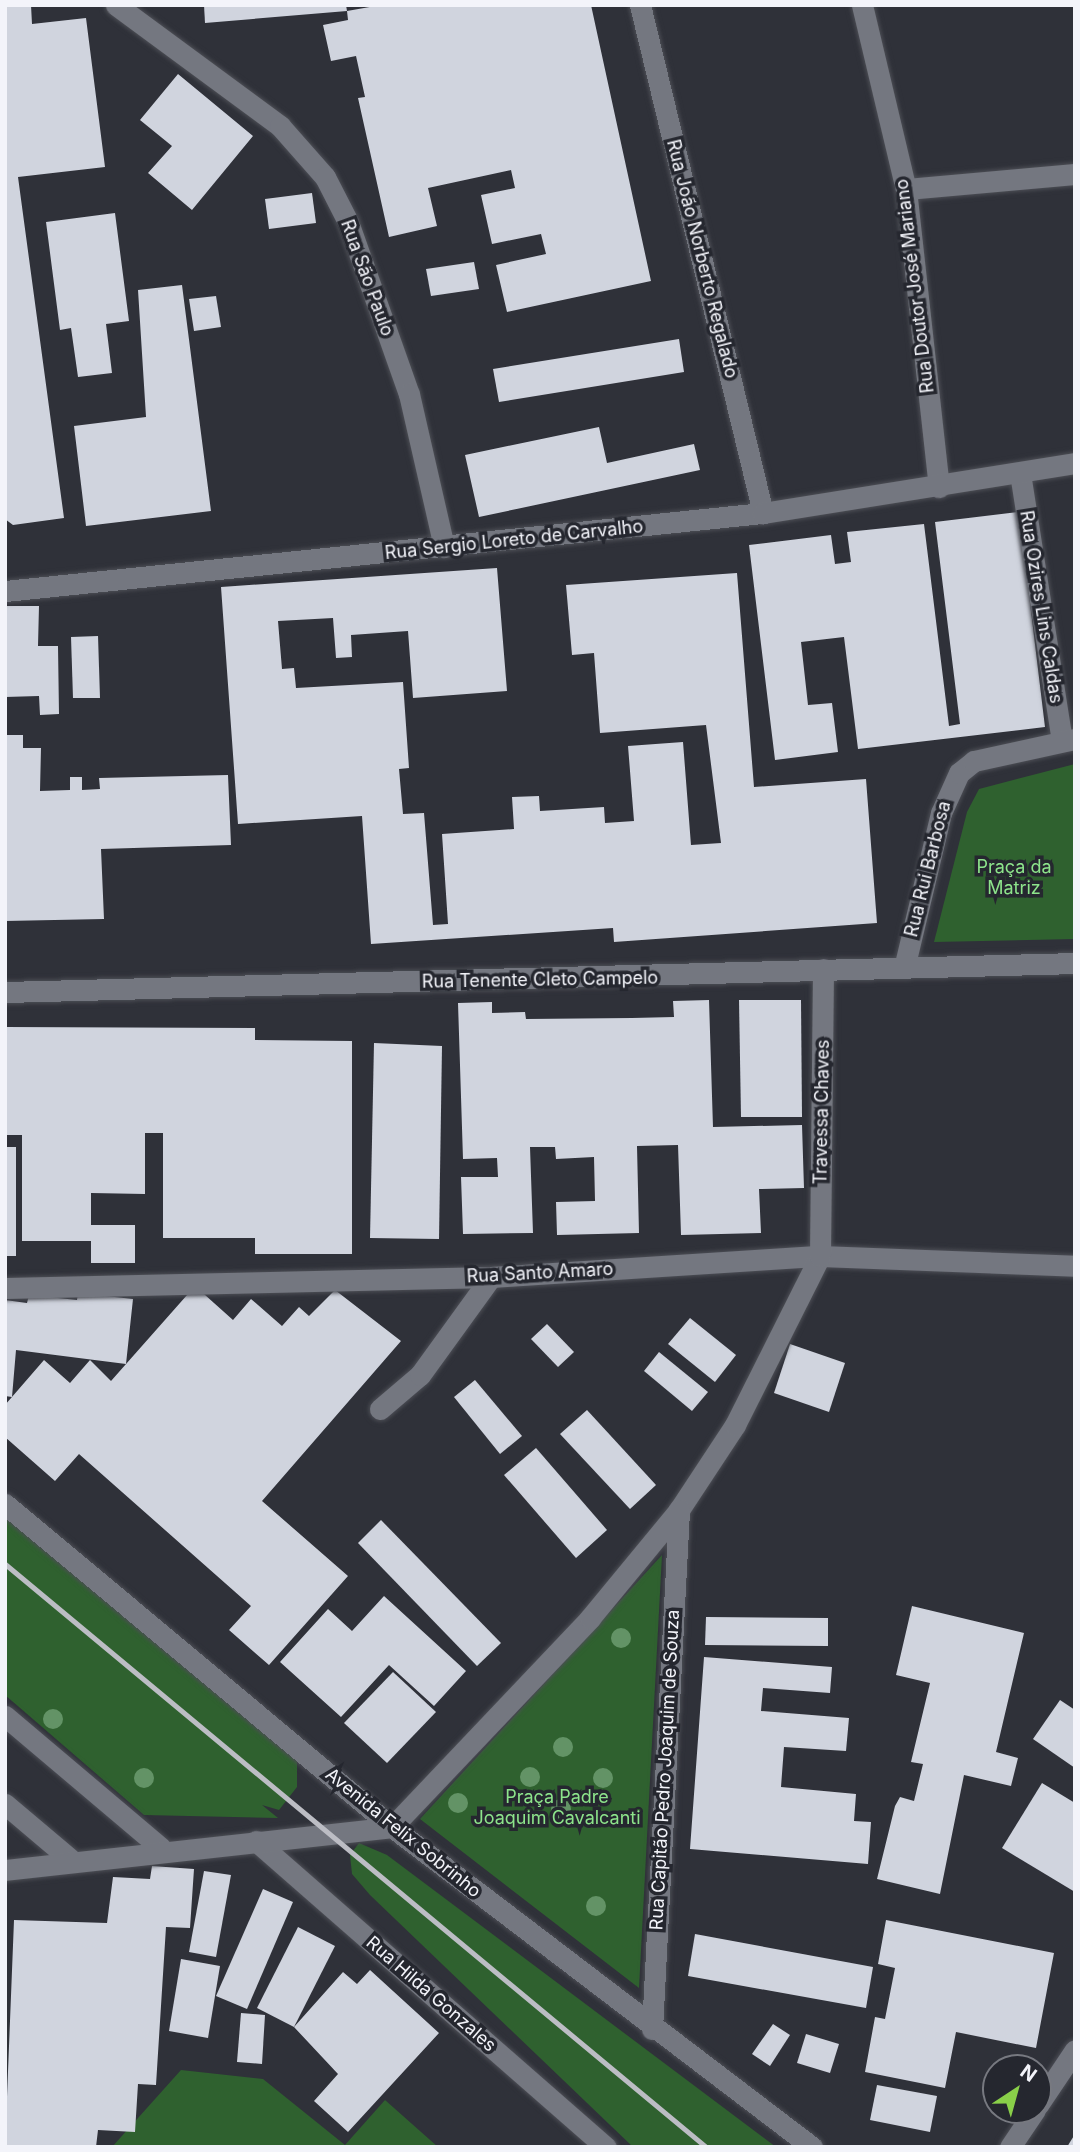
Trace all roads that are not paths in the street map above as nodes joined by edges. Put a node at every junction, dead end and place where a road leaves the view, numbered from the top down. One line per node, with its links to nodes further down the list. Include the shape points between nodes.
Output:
1 (116, 5): 10 (street, Rua São Paulo, via 200,63 305,150 342,211 409,394)
2 (640, 5): 9 (street, Rua João Norberto Regalado)
3 (862, 5): 5 (street, Rua Doutor José Mariano)
4 (1075, 173): 5 (street)
5 (906, 189): 8 (street, Rua Doutor José Mariano)
6 (1075, 463): 7 (street, Rua Sergio Loreto de Carvalho)
7 (1020, 472): 8 (street, Rua Sergio Loreto de Carvalho); 12 (street, Rua Ozires Lins Caldas)
8 (939, 487): 9 (street, Rua Sergio Loreto de Carvalho)
9 (763, 513): 10 (street, Rua Sergio Loreto de Carvalho)
10 (444, 547): 11 (street, Rua Sergio Loreto de Carvalho)
11 (5, 591)
12 (1069, 740): 14 (street, Rua Rui Barbosa, via 974,761 959,773 941,813)
13 (1075, 963): 14 (street, Rua Tenente Cleto Campelo)
14 (905, 964): 15 (street, Rua Tenente Cleto Campelo)
15 (823, 969): 16 (street, Rua Tenente Cleto Campelo); 17 (street, Travessa Chaves)
16 (5, 992)
17 (820, 1256): 18 (street, Rua Santo Amaro); 19 (street, Rua Santo Amaro); 23 (street, Rua Capitão Pedro Joaquim de Souza, via 735,1425)
18 (1075, 1266)
19 (491, 1277): 20 (street, Rua Santo Amaro); 21 (street, via 420,1375)
20 (5, 1288)
21 (380, 1409)
22 (5, 1504): 26 (street, Avenida Felix Sobrinho)
23 (680, 1510): 26 (street, Rua Capitão Pedro Joaquim de Souza, via 590,1618); 31 (street, Rua Capitão Pedro Joaquim de Souza)
24 (5, 1716): 28 (street)
25 (5, 1804): 29 (street)
26 (392, 1827): 27 (street); 31 (street, Avenida Felix Sobrinho)
27 (256, 1841): 28 (street); 35 (street, Rua Hilda Gonzales)
28 (161, 1848): 29 (street)
29 (70, 1858): 30 (street)
30 (5, 1870)
31 (652, 2029): 36 (street, Avenida Felix Sobrinho)
32 (1075, 2050): 33 (street)
33 (1052, 2084)
34 (1026, 2124): 37 (street)
35 (606, 2147)
36 (812, 2147)
37 (1010, 2147)

